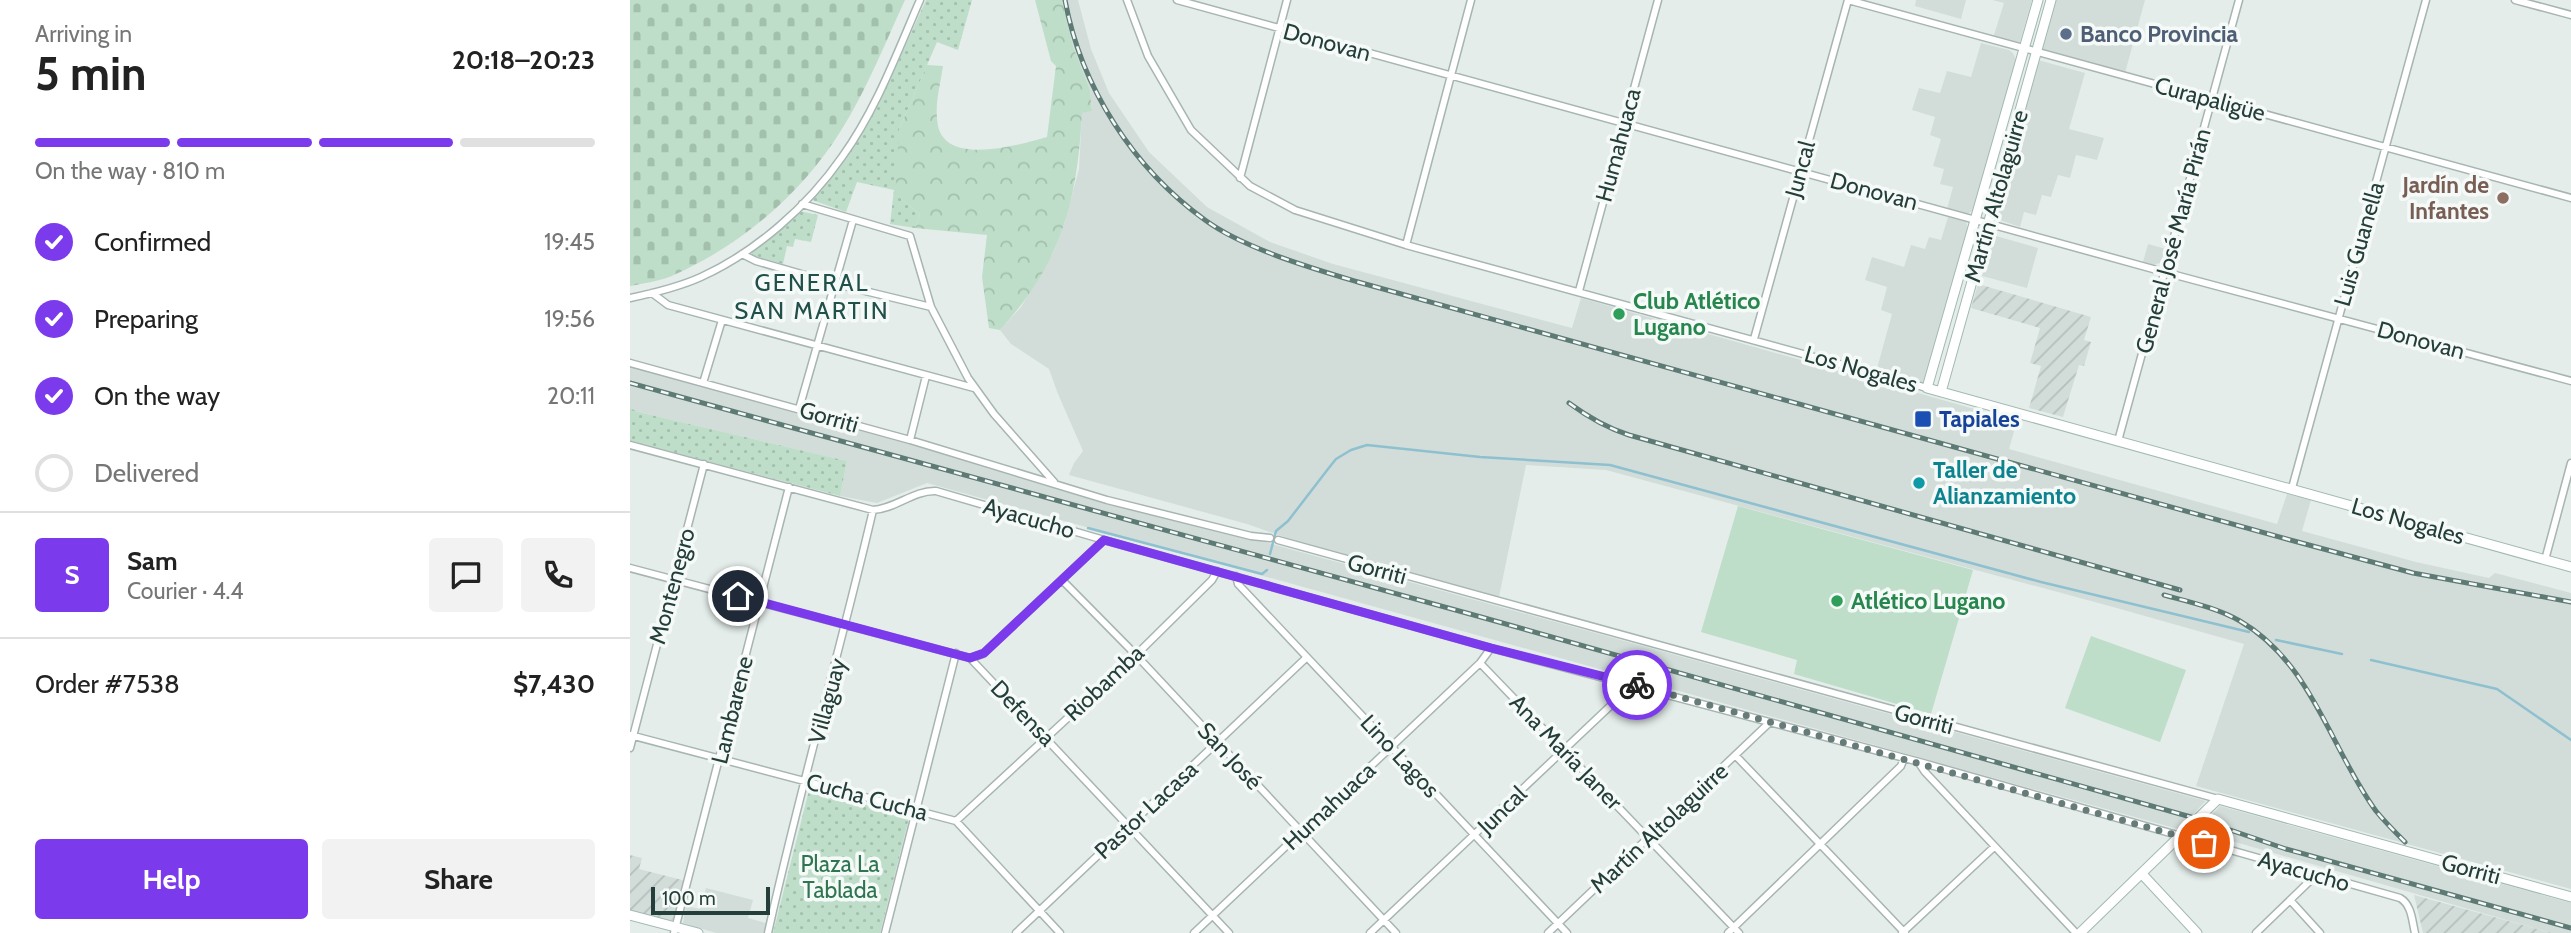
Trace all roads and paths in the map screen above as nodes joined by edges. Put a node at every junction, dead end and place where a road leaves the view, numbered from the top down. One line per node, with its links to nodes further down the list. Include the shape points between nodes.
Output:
1 (920, 0): 24 (street, via 861,125 843,156)
2 (1127, 0): 22 (street, Los Nogales, via 1148,56 1191,130)
3 (1177, 0): 14 (street, Donovan)
4 (1287, 0): 14 (street)
5 (1471, 0): 17 (street)
6 (1658, 0): 19 (street, Humahuaca)
7 (1848, 0): 15 (street, Curapaligüe); 21 (street, Juncal)
8 (2038, 0): 15 (street, Martín Altolaguirre)
9 (2051, 0): 16 (street, Martín Altolaguirre)
10 (2239, 0): 18 (street, General José María Pirán)
11 (2426, 0): 20 (street, Luis Guanella)
12 (2515, 0): 13 (street)
13 (2571, 15)
14 (1279, 29): 17 (street, Donovan); 22 (street)
15 (2024, 49): 16 (street, Curapaligüe); 25 (street, Martín Altolaguirre)
16 (2037, 52): 18 (street, Curapaligüe); 27 (street, Martín Altolaguirre)
17 (1449, 76): 19 (street, Donovan); 28 (street)
18 (2212, 100): 20 (street, Curapaligüe); 30 (street, General José María Pirán)
19 (1623, 124): 21 (street, Donovan); 32 (street, Humahuaca)
20 (2386, 147): 23 (street, Curapaligüe); 36 (street, Luis Guanella)
21 (1799, 171): 25 (street, Donovan); 38 (street, Juncal)
22 (1240, 178): 28 (street, Los Nogales, via 1295,211)
23 (2571, 198)
24 (802, 204): 26 (street); 29 (street)
25 (1976, 219): 27 (street, Donovan); 45 (street, Martín Altolaguirre)
26 (853, 220): 31 (street); 35 (street, via 907,234)
27 (1988, 222): 30 (street, Donovan); 46 (street, Martín Altolaguirre)
28 (1406, 245): 32 (street, Los Nogales)
29 (742, 254): 31 (street); 33 (street, via 700,277)
30 (2164, 272): 36 (street, Donovan); 49 (street, General José María Pirán)
31 (836, 284): 35 (street); 39 (street)
32 (1579, 291): 38 (street, Los Nogales)
33 (652, 293): 34 (street); 37 (street, via 668,305)
34 (630, 298)
35 (931, 307): 44 (street)
36 (2338, 318): 42 (street, Donovan); 55 (street, Luis Guanella)
37 (722, 320): 39 (street); 43 (street)
38 (1754, 339): 45 (street, Los Nogales)
39 (818, 346): 41 (street); 47 (street)
40 (630, 363): 43 (street, Gorriti)
41 (926, 376): 44 (street); 48 (street)
42 (2571, 381)
43 (704, 383): 47 (street, Gorriti)
44 (975, 388): 53 (street)
45 (1927, 388): 46 (street, Los Nogales)
46 (1941, 392): 49 (street, Los Nogales)
47 (799, 409): 48 (street, Gorriti)
48 (910, 440): 53 (street, Gorriti)
49 (2118, 441): 55 (street, Los Nogales)
50 (630, 444): 52 (street)
51 (2571, 463): 58 (street)
52 (704, 464): 54 (street); 63 (street, Montenegro)
53 (1056, 483): 86 (street, Gorriti)
54 (789, 487): 56 (street); 65 (street, Lambarene)
55 (2292, 488): 58 (street, Los Nogales)
56 (873, 510): 57 (street, Ayacucho, via 936,491); 66 (street, Villaguay)
57 (1104, 540): 61 (street, Ayacucho); 64 (street)
58 (2545, 559): 59 (street, Los Nogales)
59 (2571, 567)
60 (630, 568): 63 (street, Defensa)
61 (1217, 571): 62 (street, Ayacucho); 69 (street, Riobamba)
62 (1236, 576): 67 (street, Ayacucho); 70 (street, Lino Lagos, via 1238,584)
63 (673, 580): 65 (street, Defensa); 75 (street, Montenegro)
64 (1063, 581): 69 (street, San José); 71 (street, via 984,653)
65 (759, 601): 66 (street, Defensa); 83 (street, Lambarene)
66 (846, 625): 68 (street, Defensa); 85 (street, Villaguay)
67 (1491, 648): 72 (street, Humahuaca); 73 (street, Ayacucho)
68 (956, 653): 71 (street, Defensa); 87 (street)
69 (1136, 655): 76 (street, Riobamba); 77 (street, San José)
70 (1306, 657): 77 (street, Pastor Lacasa); 78 (street, Lino Lagos)
71 (970, 658): 76 (street, Defensa)
72 (1480, 663): 78 (street, Humahuaca); 80 (street, Ana María Janer)
73 (1627, 682): 74 (street, Ayacucho); 80 (street, Juncal, via 1624,693)
74 (1769, 723): 81 (street, Martín Altolaguirre); 82 (street, Ayacucho)
75 (632, 735): 79 (street, Montenegro); 83 (street, Cucha Cucha)
76 (1046, 737): 88 (street, Riobamba); 89 (street, Defensa)
77 (1219, 743): 89 (street, Pastor Lacasa); 90 (street, San José)
78 (1391, 747): 90 (street, Humahuaca); 91 (street, Lino Lagos)
79 (630, 748)
80 (1564, 750): 91 (street, Juncal); 93 (street, Ana María Janer)
81 (1736, 756): 93 (street, Martín Altolaguirre); 94 (street)
82 (1903, 758): 84 (street, Ayacucho); 94 (street, via 1901,766)
83 (720, 759): 85 (street, Cucha Cucha); 105 (street, Lambarene)
84 (1919, 763): 92 (street, Ayacucho); 95 (street)
85 (806, 780): 87 (street, Cucha Cucha); 109 (street, Villaguay)
86 (2218, 799): 92 (street); 98 (street, Gorriti)
87 (916, 810): 88 (street, Cucha Cucha); 110 (street)
88 (956, 821): 100 (street, Cucha Cucha)
89 (1129, 825): 100 (street, Pastor Lacasa); 102 (street, Defensa)
90 (1301, 832): 102 (street, Humahuaca); 103 (street, San José)
91 (1475, 835): 103 (street, Juncal); 104 (street, Lino Lagos)
92 (2181, 836): 96 (street); 97 (street, Ayacucho)
93 (1649, 838): 104 (street, Martín Altolaguirre); 106 (street, Ana María Janer)
94 (1820, 844): 106 (street); 107 (street)
95 (1994, 847): 107 (street); 119 (street)
96 (2143, 874): 119 (street); 120 (street)
97 (2316, 874): 99 (street); 123 (street, Ayacucho, via 2400,898 2409,909)
98 (2571, 897)
99 (2290, 900): 121 (street); 122 (street)
100 (1039, 911): 111 (street, Pastor Lacasa); 112 (street, Cucha Cucha)
101 (630, 915): 105 (street)
102 (1213, 915): 113 (street, Humahuaca); 114 (street, Defensa)
103 (1383, 920): 115 (street, Juncal); 116 (street, San José)
104 (1558, 923): 117 (street, Martín Altolaguirre); 118 (street, Lino Lagos)
105 (675, 930): 108 (street)
106 (1734, 931)
107 (1904, 932)
108 (698, 933)
109 (768, 933)
110 (885, 933)
111 (1016, 933)
112 (1060, 933)
113 (1194, 933)
114 (1229, 933)
115 (1370, 933)
116 (1396, 933)
117 (1548, 933)
118 (1567, 933)
119 (2078, 933)
120 (2197, 933)
121 (2256, 933)
122 (2320, 933)
123 (2415, 933)

